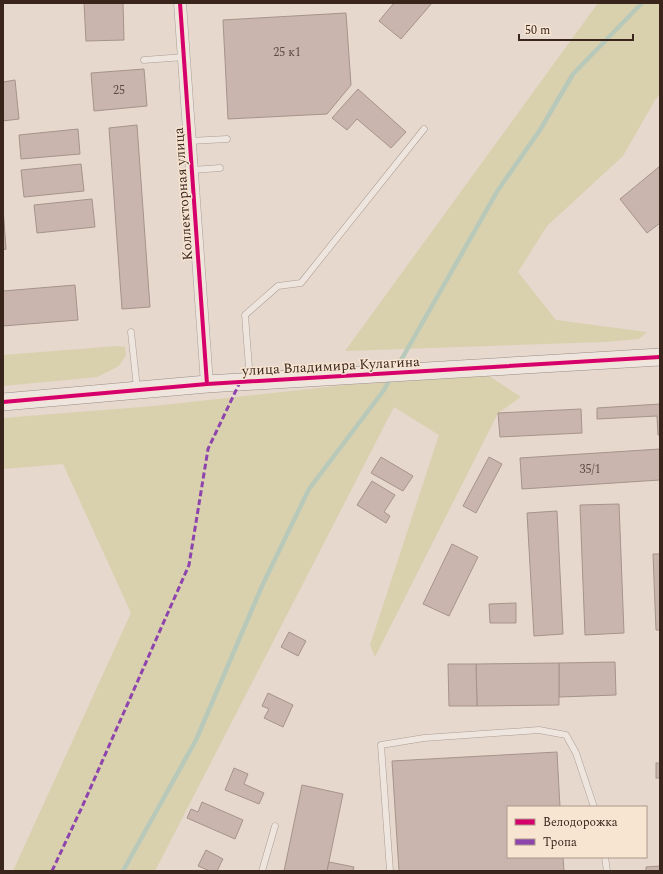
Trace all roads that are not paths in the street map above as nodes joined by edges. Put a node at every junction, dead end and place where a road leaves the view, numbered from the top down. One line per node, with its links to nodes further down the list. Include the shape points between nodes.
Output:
1 (180, 3): 2 (street, Коллекторная улица)
2 (184, 57): 3 (lane); 6 (street, Коллекторная улица)
3 (144, 60)
4 (424, 129): 11 (lane, via 301,283 278,286 245,315)
5 (227, 139): 6 (lane)
6 (190, 141): 8 (street, Коллекторная улица)
7 (220, 168): 8 (lane)
8 (192, 170): 12 (street, Коллекторная улица)
9 (131, 332): 13 (lane)
10 (660, 357): 11 (street, улица Владимира Кулагина)
11 (250, 381): 12 (street, улица Владимира Кулагина)
12 (207, 384): 13 (street, улица Владимира Кулагина)
13 (137, 390): 14 (street, улица Владимира Кулагина)
14 (3, 402)
15 (594, 806): 19 (lane, via 576,752 566,736 539,730 424,738 381,745)
16 (275, 826): 18 (lane)
17 (605, 858): 20 (lane)
18 (262, 871)
19 (390, 871)
20 (607, 871)

